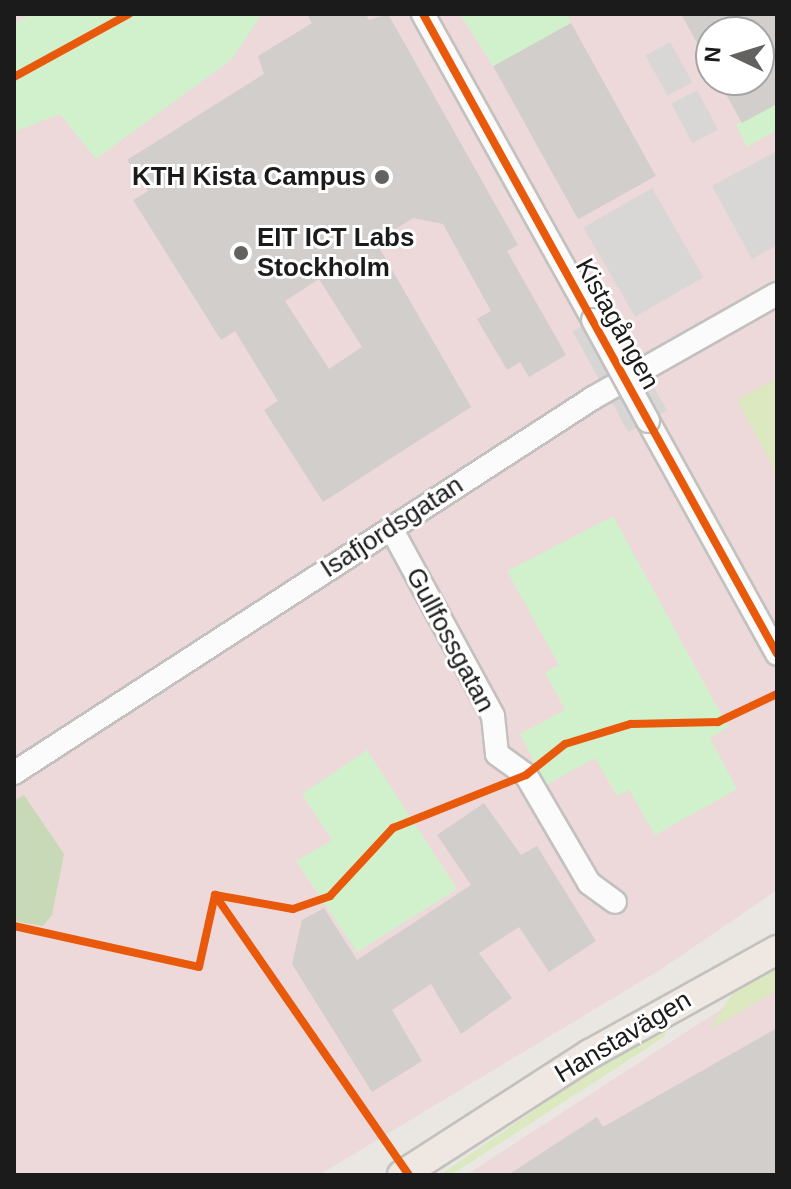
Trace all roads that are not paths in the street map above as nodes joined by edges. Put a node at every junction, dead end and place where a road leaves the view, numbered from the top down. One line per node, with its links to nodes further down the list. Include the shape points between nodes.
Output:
1 (423, 14): 4 (street, Kistagången, bridge)
2 (777, 294): 3 (street, Isafjordsgatan, via 593,398)
3 (391, 528): 5 (street, Isafjordsgatan); 6 (street, Gullfossgatan, via 493,716 497,754 526,775 589,883)
4 (777, 654)
5 (14, 773)
6 (615, 902)
7 (777, 950): 8 (main road, Hanstavägen, via 590,1054)
8 (473, 1130): 9 (main road, Hanstavägen); 10 (main road, Hanstavägen)
9 (402, 1175)
10 (427, 1175)

